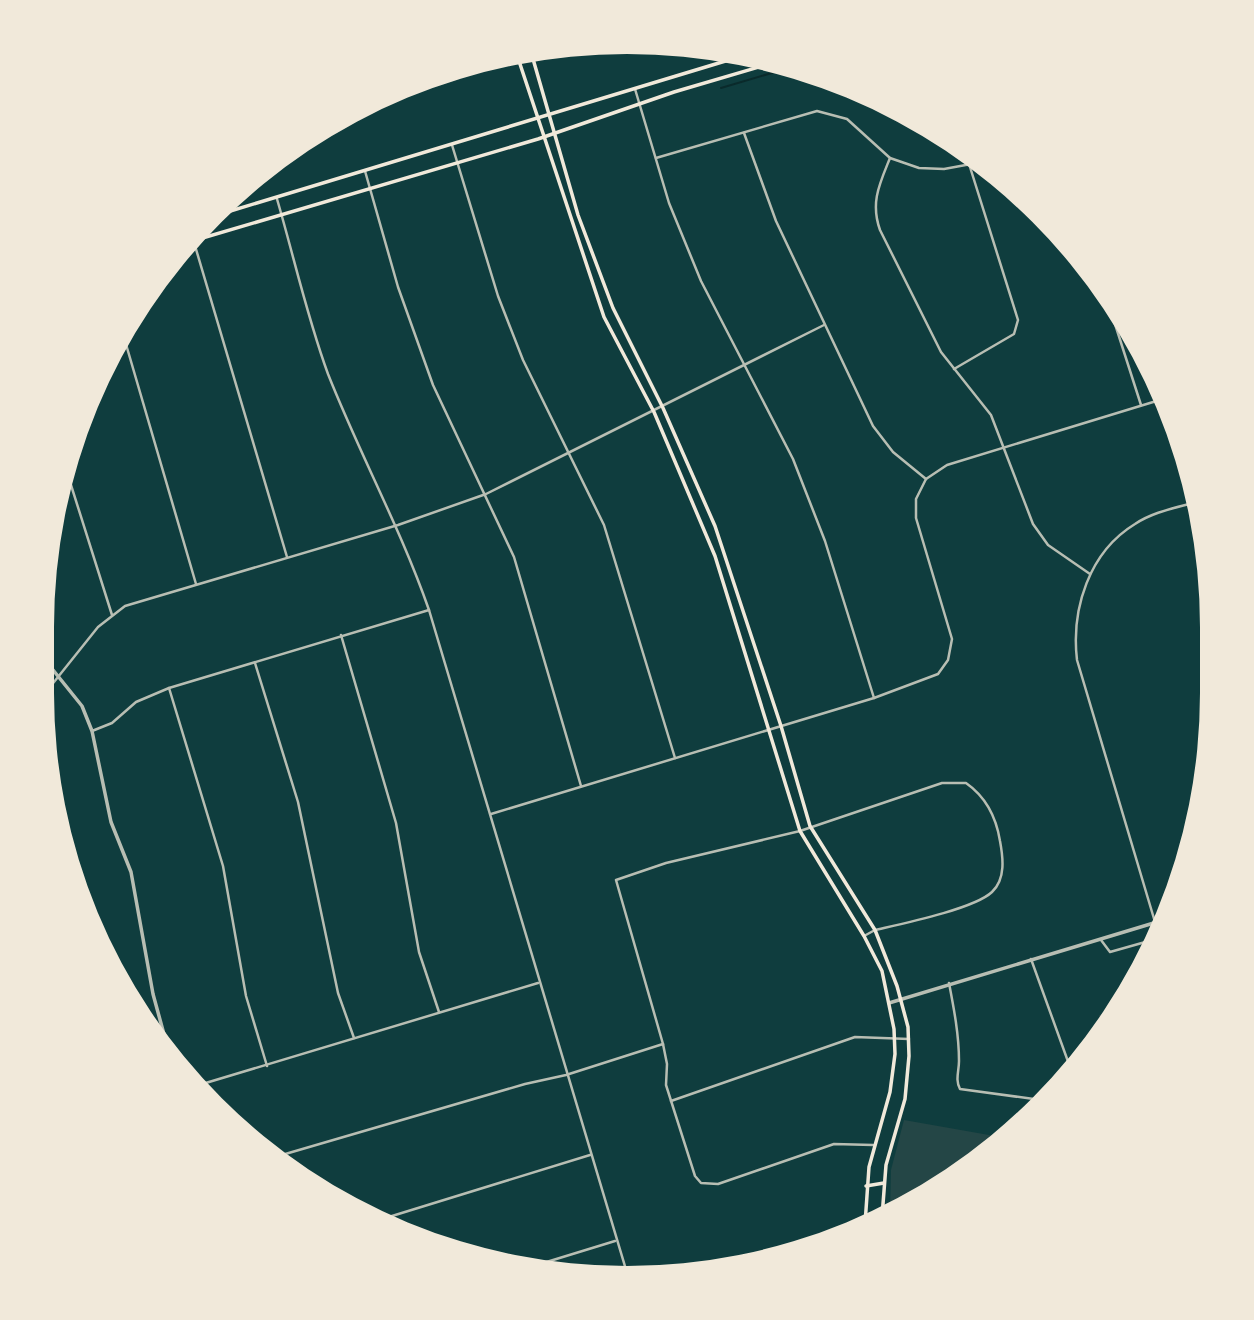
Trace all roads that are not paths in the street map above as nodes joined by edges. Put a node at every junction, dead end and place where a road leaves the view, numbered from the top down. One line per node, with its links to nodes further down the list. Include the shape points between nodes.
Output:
1 (534, 62): 7 (main road)
2 (722, 62): 5 (main road)
3 (520, 64): 8 (main road)
4 (754, 69): 6 (main road)
5 (635, 89): 6 (street); 7 (main road)
6 (641, 103): 9 (main road); 13 (street)
7 (550, 115): 8 (main road); 9 (main road)
8 (539, 119): 11 (main road); 12 (main road)
9 (555, 133): 11 (main road); 23 (main road)
10 (744, 133): 13 (street); 14 (street, via 826,111 847,119); 27 (street, via 776,220)
11 (544, 136): 15 (main road); 24 (main road)
12 (452, 145): 15 (street); 18 (main road)
13 (656, 158): 30 (street, via 701,281)
14 (891, 158): 16 (street, via 919,168); 31 (street, via 876,193 876,218 941,352)
15 (457, 162): 19 (main road); 37 (street, via 498,296)
16 (967, 166)
17 (971, 170): 31 (street, via 1018,320 1014,334)
18 (365, 171): 19 (street); 20 (main road)
19 (370, 188): 22 (main road); 40 (street, via 433,385)
20 (276, 199): 21 (main road); 22 (street)
21 (234, 211)
22 (281, 215): 25 (main road); 42 (street, via 328,372)
23 (580, 222): 24 (main road); 34 (main road, via 612,308)
24 (571, 225): 35 (main road, via 604,317)
25 (208, 236)
26 (195, 250): 43 (street)
27 (824, 325): 30 (street); 38 (street, via 878,435)
28 (1118, 333): 33 (street)
29 (127, 348): 45 (street)
30 (744, 367): 34 (street); 54 (street, via 793,459 817,518)
31 (954, 369): 36 (street, via 991,415)
32 (1153, 402): 33 (street)
33 (1141, 405): 36 (street)
34 (663, 408): 35 (street); 55 (main road, via 715,526)
35 (654, 412): 37 (street); 56 (main road, via 715,555)
36 (1005, 447): 38 (street, via 947,465); 44 (street, via 1033,524 1048,545)
37 (568, 453): 40 (street); 58 (street, via 604,525)
38 (926, 479): 54 (street, via 915,512 946,614 951,648 938,674)
39 (72, 488): 47 (street)
40 (486, 494): 42 (street); 59 (street, via 514,557)
41 (1186, 505): 44 (street, via 1136,522 1115,537)
42 (397, 525): 43 (street); 46 (street)
43 (287, 557): 45 (street)
44 (1090, 574): 65 (street, via 1075,624 1077,660)
45 (196, 584): 47 (street, via 125,606)
46 (429, 610): 48 (street); 60 (street)
47 (112, 615): 51 (street)
48 (341, 635): 49 (street); 76 (street, via 396,823 419,952)
49 (255, 663): 53 (street); 78 (street, via 298,802 338,993)
50 (54, 671): 51 (street)
51 (58, 676): 52 (street); 57 (street, via 82,706)
52 (54, 681)
53 (169, 688): 57 (street, via 136,702 111,723); 83 (street, via 223,866 246,996)
54 (874, 698): 55 (street)
55 (781, 726): 56 (street); 61 (main road)
56 (768, 729): 58 (street); 62 (main road)
57 (92, 731): 77 (street, via 111,822 131,872)
58 (675, 758): 59 (street)
59 (581, 786): 60 (street)
60 (491, 814): 72 (street)
61 (810, 826): 62 (street); 63 (main road); 67 (street, via 955,780 986,800 1003,856 1000,881 992,892 962,907)
62 (800, 831): 64 (main road); 81 (street, via 666,863 616,880)
63 (835, 869): 64 (main road); 67 (main road)
64 (824, 874): 68 (main road)
65 (1154, 917)
66 (1151, 923): 69 (street)
67 (875, 930): 68 (street); 74 (main road)
68 (864, 936): 75 (main road, via 882,971)
69 (1100, 938): 70 (street, via 1110,952); 71 (street)
70 (1142, 943)
71 (1031, 958): 73 (street); 82 (street)
72 (540, 983): 76 (street); 84 (street)
73 (949, 983): 74 (street); 86 (street, via 957,1024 960,1089)
74 (901, 999): 75 (street); 80 (main road)
75 (888, 1003): 79 (main road)
76 (439, 1012): 78 (street)
77 (162, 1026)
78 (354, 1038): 83 (street)
79 (894, 1038): 80 (street); 87 (street, via 855,1037); 88 (main road, via 890,1092)
80 (909, 1039): 91 (main road, via 905,1100)
81 (663, 1044): 84 (street); 87 (street)
82 (1067, 1059)
83 (267, 1066): 85 (street)
84 (566, 1075): 89 (street); 90 (street)
85 (207, 1083)
86 (1031, 1099)
87 (671, 1101): 88 (street, via 701,1183 718,1184 834,1144)
88 (873, 1145): 92 (main road)
89 (287, 1153)
90 (590, 1155): 95 (street); 96 (street)
91 (884, 1183): 92 (main road); 93 (main road)
92 (866, 1186): 94 (main road)
93 (883, 1206)
94 (865, 1214)
95 (393, 1216)
96 (615, 1240): 97 (street); 98 (street)
97 (550, 1261)
98 (624, 1266)

